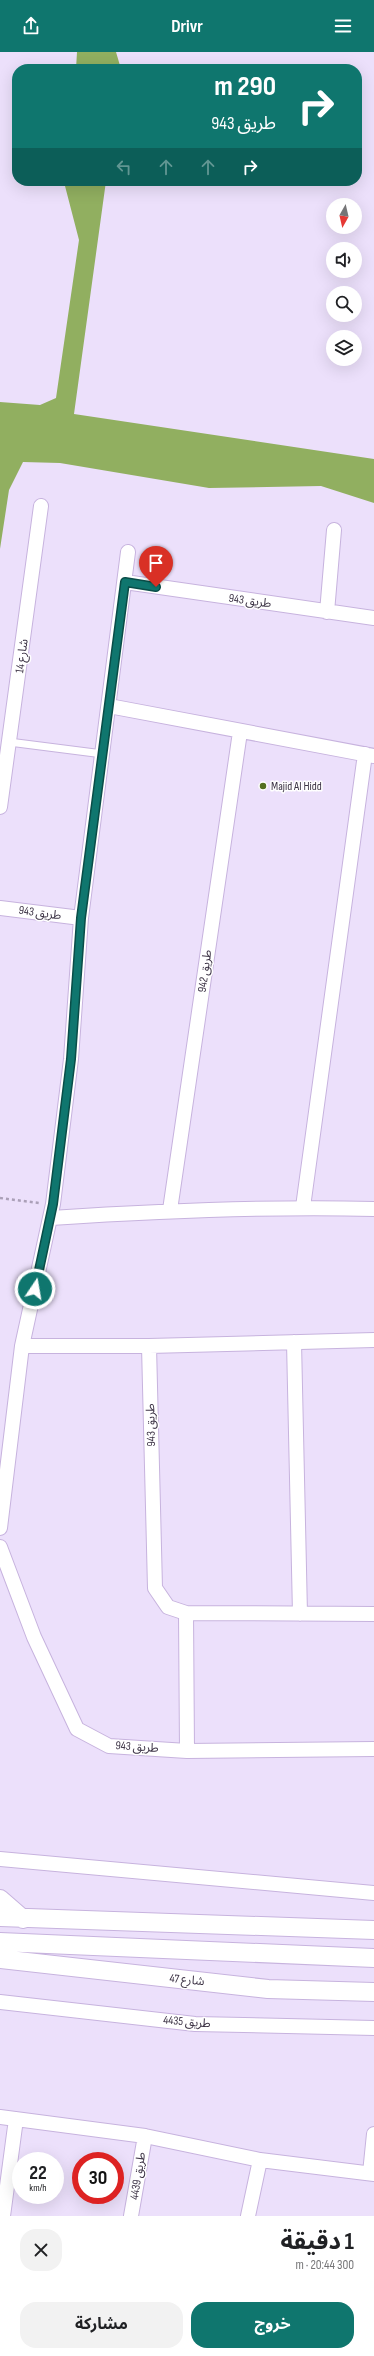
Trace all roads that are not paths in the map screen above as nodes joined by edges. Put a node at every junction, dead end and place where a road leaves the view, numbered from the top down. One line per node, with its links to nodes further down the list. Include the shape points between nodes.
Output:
1 (41, 506): 9 (street, شارع 14)
2 (334, 530): 5 (street)
3 (128, 552): 4 (street)
4 (125, 582): 5 (street, طريق 943); 7 (street)
5 (327, 612): 6 (street, طريق 943)
6 (374, 618)
7 (109, 706): 8 (street); 10 (street)
8 (240, 732): 11 (street); 17 (street, طريق 942)
9 (9, 742): 10 (lane); 12 (street, شارع 14)
10 (102, 754): 14 (street)
11 (370, 755): 15 (street)
12 (0, 807)
13 (0, 908): 14 (street, طريق 943)
14 (81, 918): 18 (street, via 71,1059)
15 (303, 1207): 16 (street); 17 (street)
16 (374, 1209)
17 (170, 1210): 18 (street)
18 (52, 1211): 21 (street)
19 (374, 1340): 20 (street)
20 (294, 1342): 22 (street); 26 (street)
21 (22, 1346): 22 (street); 23 (street)
22 (149, 1346): 25 (street, طريق 943, via 155,1588 168,1607)
23 (0, 1528)
24 (0, 1547): 29 (street, طريق 943, via 34,1637 77,1729 109,1746)
25 (186, 1613): 26 (street, طريق 943); 29 (street)
26 (300, 1614): 27 (street, طريق 943)
27 (374, 1614)
28 (374, 1749): 29 (street, طريق 943)
29 (187, 1751)
30 (0, 1858): 31 (street)
31 (374, 1893)
32 (0, 1898): 34 (street)
33 (0, 1917): 34 (street)
34 (23, 1919): 35 (street)
35 (374, 1930)
36 (0, 1942): 37 (street)
37 (374, 1958)
38 (0, 1959): 39 (street, شارع 47, via 268,1989)
39 (374, 1992)
40 (0, 2002): 41 (street, طريق 4435, via 195,2024)
41 (374, 2028)
42 (0, 2117): 43 (street)
43 (16, 2119): 45 (street); 48 (street)
44 (374, 2134): 47 (street)
45 (145, 2136): 46 (street); 49 (street, طريق 4439)
46 (260, 2160): 47 (street); 50 (street)
47 (372, 2173)
48 (3, 2216)
49 (131, 2216)
50 (248, 2216)

